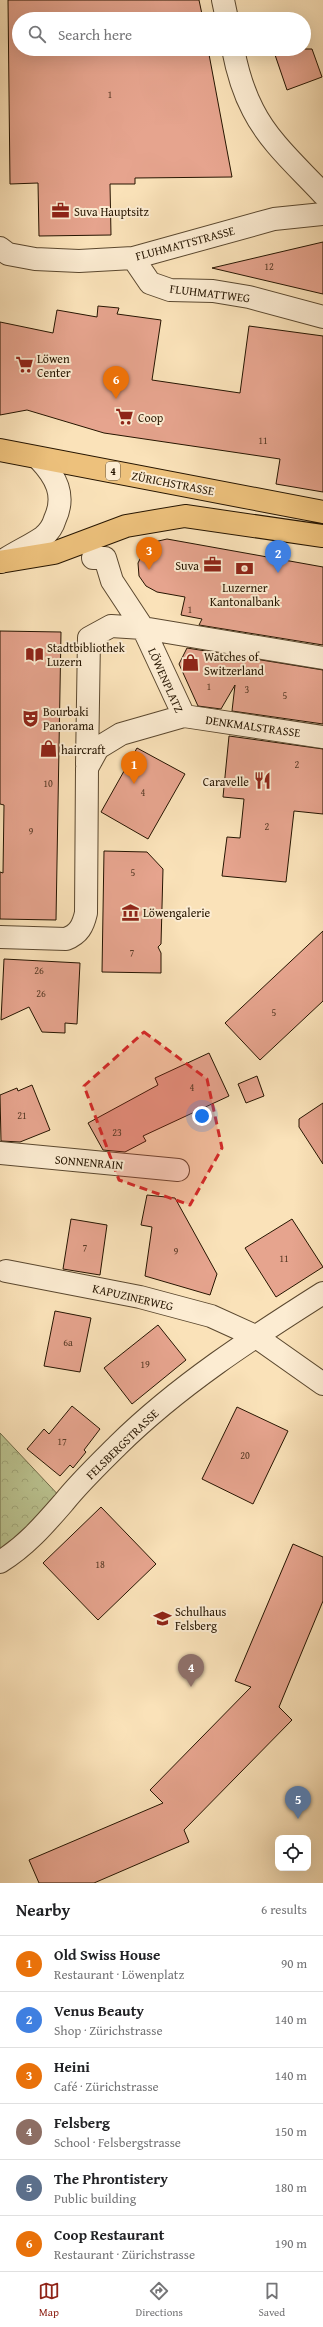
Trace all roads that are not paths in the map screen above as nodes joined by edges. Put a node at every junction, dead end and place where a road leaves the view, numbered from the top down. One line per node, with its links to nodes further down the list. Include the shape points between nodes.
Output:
1 (223, 0): 2 (street)
2 (225, 12)
3 (234, 56): 4 (street, via 238,74 253,110 280,148)
4 (323, 194)
5 (323, 214): 7 (street, FLUHMATTSTRASSE, via 274,219)
6 (0, 248): 7 (street, FLUHMATTSTRASSE, via 8,254 35,259 79,261)
7 (133, 258): 8 (street, FLUHMATTWEG, via 150,283 170,290 212,291 249,297)
8 (323, 317)
9 (0, 450): 10 (main road, ZÜRICHSTRASSE / 4)
10 (39, 459): 11 (main road, ZÜRICHSTRASSE / 4); 14 (street, via 52,474 59,490 61,500 58,513 52,527 43,536)
11 (323, 512)
12 (323, 536): 14 (main road, via 184,516 126,526 54,553)
13 (93, 558): 15 (street, via 106,558 112,581)
14 (0, 562)
15 (143, 628): 16 (street, LÖWENPLATZ); 17 (street, LÖWENPLATZ); 19 (street, LÖWENPLATZ, via 111,626 89,638)
16 (323, 658)
17 (184, 716): 18 (street, DENKMALSTRASSE); 19 (street, LÖWENPLATZ, via 121,734 98,748)
18 (323, 736)
19 (87, 768): 20 (street, LÖWENPLATZ, via 86,913 83,926 75,936 66,939)
20 (0, 938)
21 (0, 1153): 22 (street, SONNENRAIN)
22 (178, 1170)
23 (6, 1271): 25 (street, KAPUZINERWEG, via 140,1297 211,1316)
24 (323, 1293): 25 (street)
25 (255, 1336): 26 (street, KAPUZINERWEG); 27 (street, FELSBERGSTRASSE, via 154,1412 113,1450 38,1533 14,1554)
26 (323, 1384)
27 (0, 1562)

